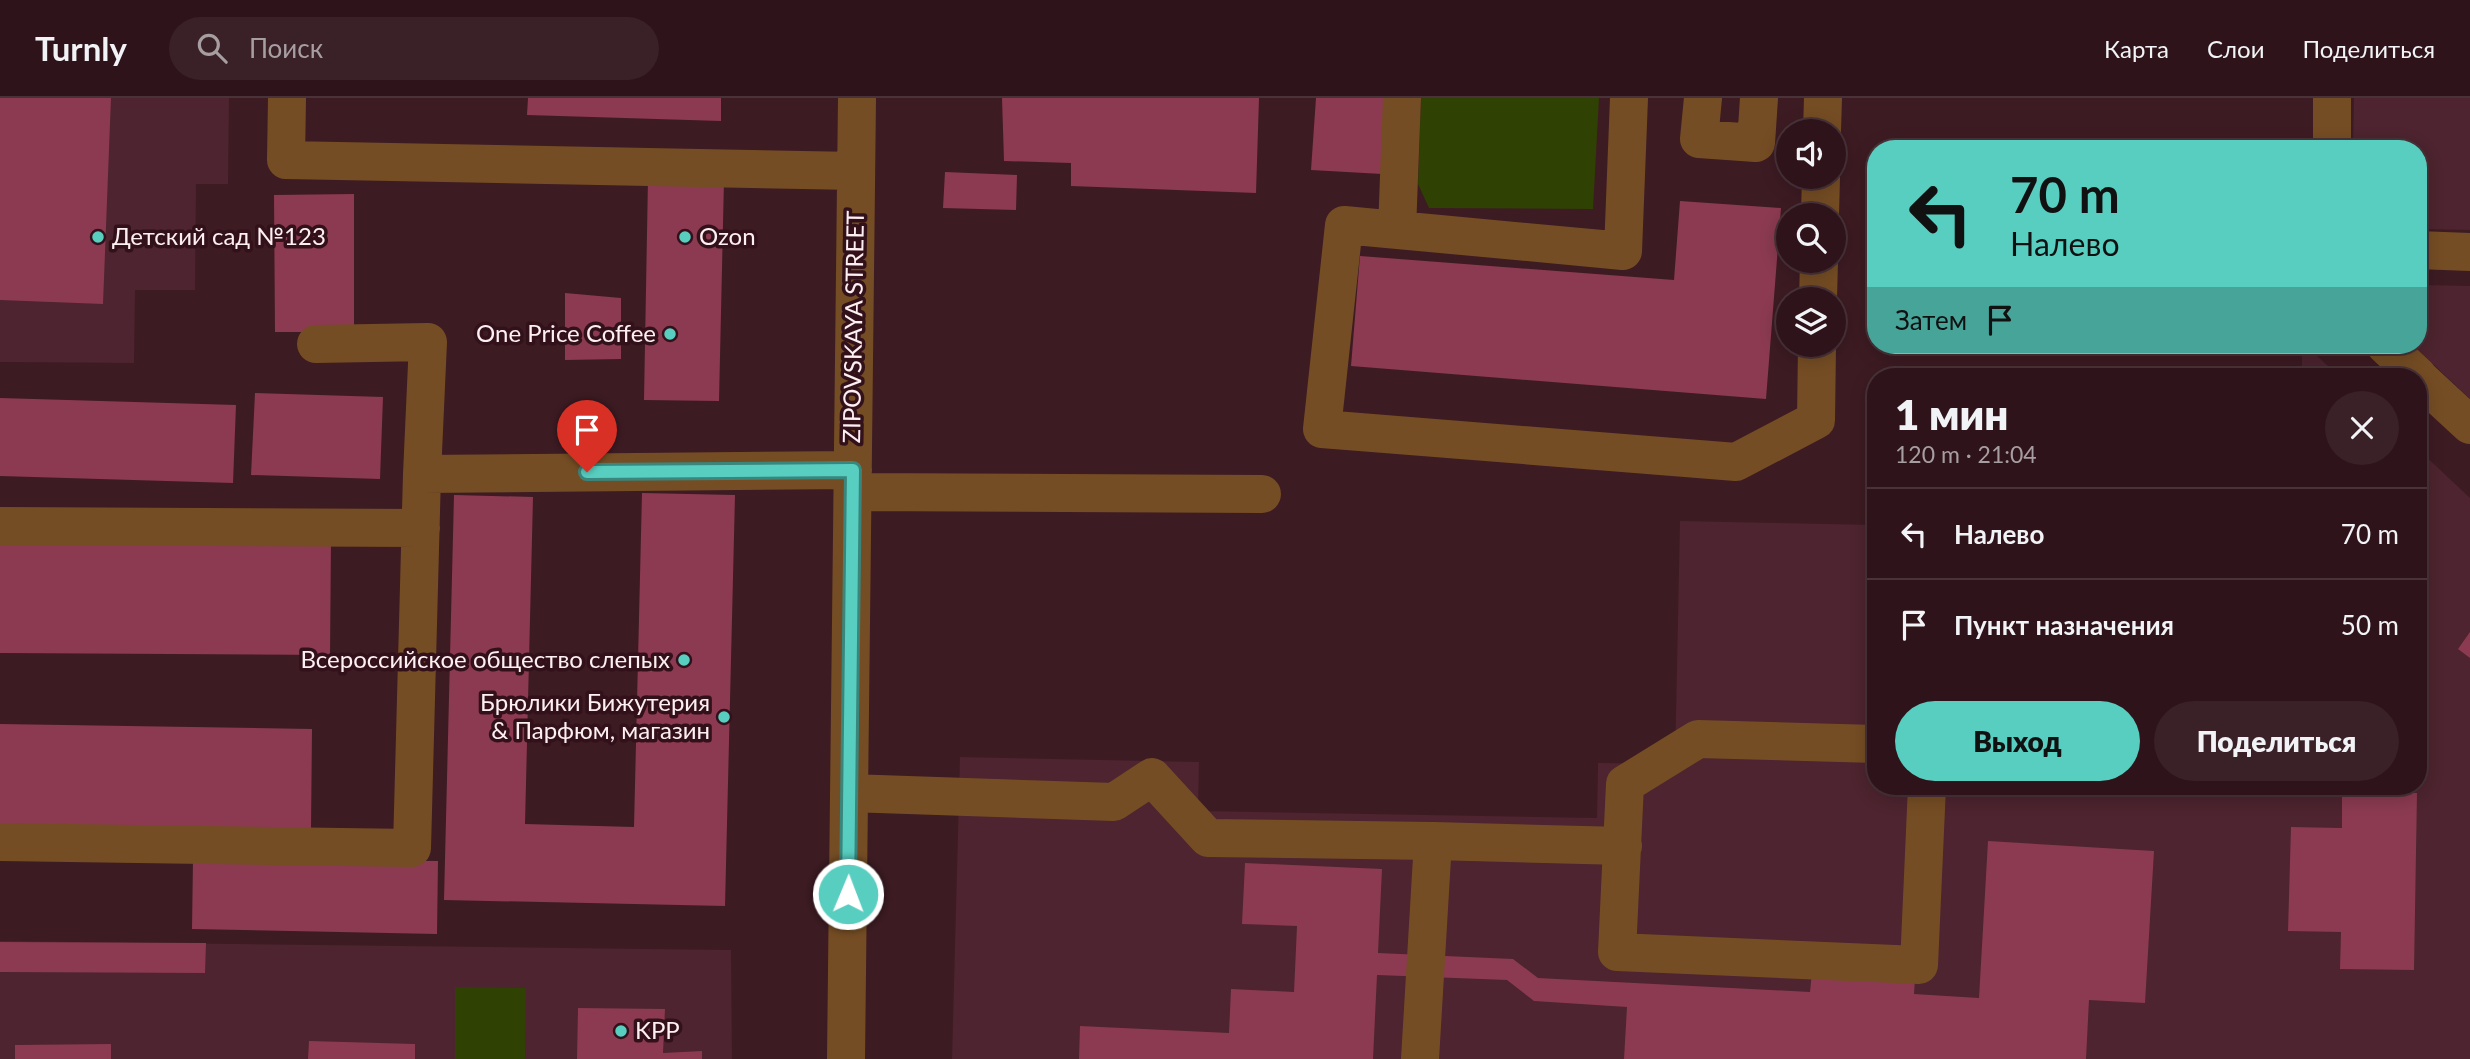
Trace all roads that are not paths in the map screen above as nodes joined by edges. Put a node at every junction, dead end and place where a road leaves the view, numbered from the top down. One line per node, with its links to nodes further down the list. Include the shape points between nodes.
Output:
1 (287, 98): 11 (street, via 286,160)
2 (857, 98): 11 (street, ZIPOVSKAYA STREET)
3 (1402, 98): 12 (street)
4 (1629, 98): 12 (street, via 1623,251)
5 (1703, 98): 6 (street, via 1699,139 1756,143)
6 (1759, 98)
7 (1823, 98): 9 (street)
8 (2332, 98): 10 (street)
9 (1822, 119)
10 (2332, 140)
11 (856, 171): 22 (street, ZIPOVSKAYA STREET)
12 (1397, 230): 17 (street, via 1344,225 1322,429 1737,462 1816,420)
13 (2427, 250): 14 (street)
14 (2470, 252)
15 (316, 344): 21 (street, via 428,342)
16 (2394, 354): 18 (street)
17 (1817, 357)
18 (2409, 368)
19 (2427, 385): 20 (street)
20 (2470, 425)
21 (422, 474): 22 (street); 25 (street)
22 (853, 481): 23 (street); 27 (street, ZIPOVSKAYA STREET)
23 (1262, 494)
24 (0, 526): 25 (street)
25 (421, 528): 30 (street, via 412,848)
26 (1867, 744): 31 (street, via 1698,739 1625,784)
27 (849, 793): 29 (street, via 1114,802 1152,776 1208,838); 32 (street, ZIPOVSKAYA STREET)
28 (1927, 795): 31 (street, via 1919,965 1617,951)
29 (1433, 841): 31 (street); 33 (street)
30 (0, 842)
31 (1623, 846)
32 (846, 1059)
33 (1420, 1059)

